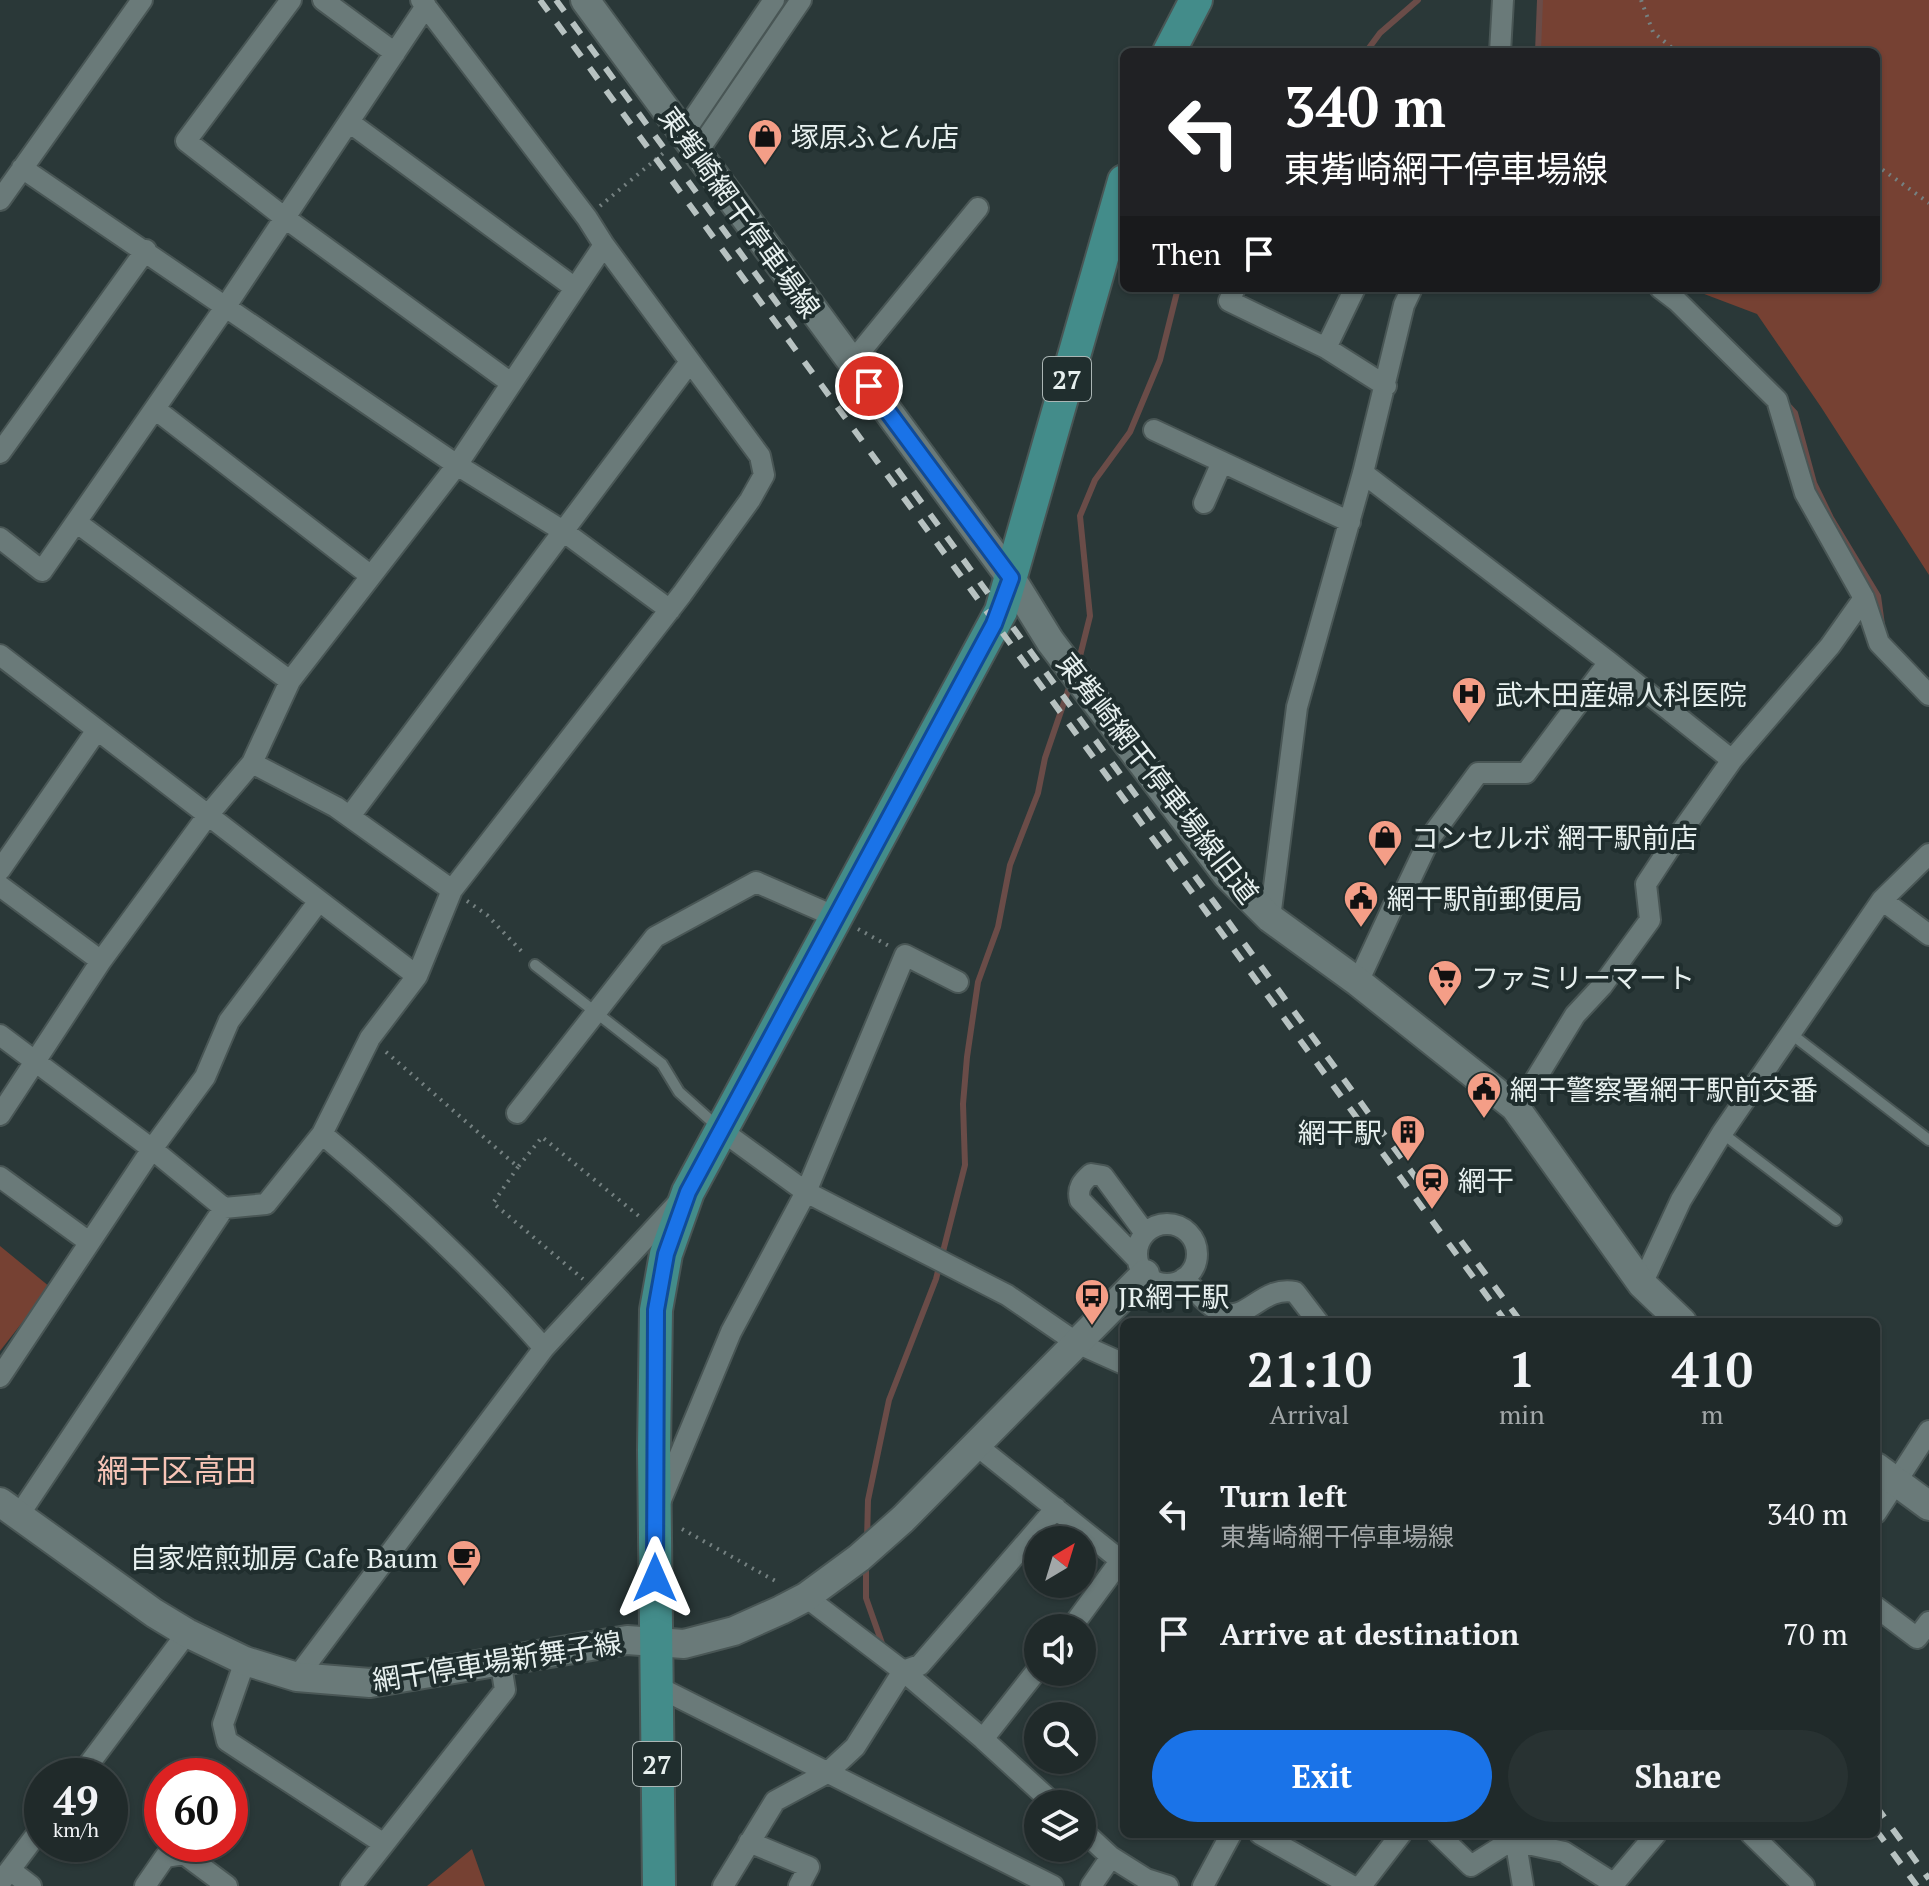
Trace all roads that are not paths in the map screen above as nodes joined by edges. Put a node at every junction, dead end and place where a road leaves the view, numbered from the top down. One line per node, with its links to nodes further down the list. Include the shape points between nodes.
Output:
1 (142, 0): 15 (street)
2 (291, 0): 19 (street, via 186,141)
3 (323, 0): 12 (street)
4 (585, 0): 14 (main road, 東觜崎網干停車場線)
5 (774, 0): 14 (street)
6 (801, 0): 14 (street)
7 (1196, 0): 10 (main road)
8 (1503, 0): 11 (street)
9 (424, 3): 12 (street); 20 (street)
10 (1171, 48)
11 (1500, 48)
12 (395, 53): 13 (street)
13 (349, 122): 19 (street); 22 (street)
14 (689, 144): 30 (main road, 東觜崎網干停車場線)
15 (12, 171): 17 (street); 21 (street)
16 (1120, 195): 45 (main road, 27)
17 (0, 200)
18 (978, 208): 30 (street)
19 (285, 218): 27 (street); 31 (street)
20 (604, 245): 22 (street); 29 (street)
21 (146, 250): 27 (street); 35 (street)
22 (575, 288): 31 (street)
23 (1233, 292): 28 (street, via 1229,301)
24 (1353, 292): 28 (street)
25 (1410, 292): 32 (street)
26 (1665, 292): 46 (street, via 1777,400 1805,493)
27 (226, 306): 33 (street); 37 (street)
28 (1326, 348): 32 (street)
29 (690, 362): 42 (street); 47 (street, via 760,456 764,475)
30 (852, 362): 45 (main road, 東觜崎網干停車場線)
31 (511, 383): 37 (street)
32 (1386, 386): 38 (street)
33 (155, 409): 40 (street); 44 (street)
34 (1154, 430): 36 (street)
35 (0, 453)
36 (1222, 462): 39 (street); 41 (street)
37 (457, 465): 42 (street); 44 (street)
38 (1363, 473): 41 (street); 49 (street)
39 (1204, 503)
40 (76, 522): 43 (street, via 42,571); 50 (street)
41 (1350, 522): 64 (street, via 1297,707)
42 (563, 531): 47 (street); 56 (street)
43 (0, 538)
44 (371, 576): 50 (street)
45 (1011, 578): 63 (main road, 27, via 1001,611); 64 (main road, 東觜崎網干停車場線旧道, via 1050,641 1227,875)
46 (1864, 598): 51 (street, via 1879,643); 53 (street)
47 (670, 610): 60 (street)
48 (0, 655): 52 (street)
49 (1609, 662): 53 (street); 70 (street, via 1526,773 1478,773 1430,838)
50 (290, 681): 54 (street)
51 (1929, 695)
52 (97, 730): 55 (street); 58 (street)
53 (1732, 760): 75 (street, via 1646,884 1650,920 1575,1015)
54 (252, 763): 55 (street); 56 (street)
55 (208, 815): 62 (street); 66 (street)
56 (350, 816): 60 (street)
57 (1929, 854): 61 (street)
58 (0, 870)
59 (0, 886): 66 (street)
60 (452, 890): 68 (street)
61 (1882, 900): 65 (street); 72 (street)
62 (319, 901): 68 (street); 82 (street, via 229,1021 205,1077)
63 (836, 917): 71 (street, via 756,882 655,937); 78 (main road, 27)
64 (1270, 918): 70 (main road, 東觜崎網干停車場線旧道)
65 (1929, 935)
66 (101, 961): 74 (street)
67 (535, 965): 71 (lane)
68 (417, 976): 80 (street, via 370,1038)
69 (958, 982): 85 (street, via 905,955)
70 (1358, 982): 75 (main road, 東觜崎網干停車場線旧道)
71 (596, 1012): 76 (street); 78 (lane, via 662,1064 679,1092)
72 (1790, 1033): 79 (street); 81 (lane)
73 (0, 1035): 74 (street)
74 (36, 1061): 77 (street); 82 (street)
75 (1515, 1107): 92 (main road, 東觜崎網干停車場線旧道)
76 (517, 1113)
77 (0, 1115)
78 (721, 1130): 84 (main road, 27); 85 (street)
79 (1722, 1133): 87 (lane); 92 (street, via 1681,1200)
80 (322, 1134): 86 (street, via 266,1204); 96 (street, via 404,1203)
81 (1929, 1140)
82 (152, 1149): 86 (street); 89 (street)
83 (0, 1177): 89 (street)
84 (688, 1192): 96 (street); 106 (main road, 27, via 666,1254 656,1310)
85 (806, 1192): 95 (street, via 1007,1295); 106 (street, via 731,1332)
86 (224, 1208): 105 (street)
87 (1836, 1220)
88 (1145, 1233): 90 (street, via 1137,1249); 90 (street, via 1103,1176 1091,1174 1081,1183 1080,1200); 91 (street, via 1172,1224 1189,1234 1195,1262)
89 (89, 1242): 98 (street)
90 (1141, 1266): 91 (street, via 1159,1283); 95 (main road, 網干停車場新舞子線)
91 (1184, 1278): 93 (street, via 1224,1314 1241,1313 1282,1289 1295,1292)
92 (1642, 1284): 94 (main road, 東觜崎網干停車場線旧道)
93 (1315, 1318)
94 (1678, 1318)
95 (1077, 1343): 97 (street); 100 (main road, 網干停車場新舞子線)
96 (544, 1348): 117 (street)
97 (1120, 1362)
98 (0, 1377)
99 (1929, 1431): 101 (street)
100 (976, 1445): 104 (street); 108 (main road, 網干停車場新舞子線, via 903,1519)
101 (1886, 1475): 102 (street); 103 (main road)
102 (1880, 1498)
103 (1929, 1506)
104 (1056, 1508): 107 (street); 116 (street, via 920,1665)
105 (10, 1509): 112 (main road, 網干停車場新舞子線)
106 (654, 1514): 113 (main road, 27)
107 (1118, 1557): 110 (street)
108 (806, 1597): 113 (main road, 網干停車場新舞子線, via 710,1639 684,1644); 116 (street)
109 (1880, 1610): 111 (street, via 1917,1638)
110 (1080, 1614)
111 (1929, 1622)
112 (187, 1633): 115 (main road, 網干停車場新舞子線); 121 (street)
113 (655, 1641): 114 (main road, 網干停車場新舞子線, via 627,1640); 118 (main road, 27)
114 (500, 1659): 117 (main road, 網干停車場新舞子線, via 370,1683); 135 (street, via 505,1690)
115 (245, 1661): 117 (main road, 網干停車場新舞子線); 135 (street, via 223,1724 227,1741)
116 (899, 1668): 120 (street); 122 (street, via 855,1747)
117 (297, 1677)
118 (656, 1686): 122 (street); 144 (main road, 27)
119 (1025, 1686): 120 (street)
120 (983, 1739): 123 (street)
121 (93, 1758)
122 (827, 1773): 133 (street, via 775,1801); 147 (street)
123 (1039, 1790)
124 (1229, 1838): 150 (street)
125 (1267, 1838): 151 (street)
126 (1398, 1838): 152 (street)
127 (1442, 1838): 128 (street, via 1471,1866)
128 (1510, 1838)
129 (1513, 1838): 153 (street)
130 (1519, 1838): 139 (street, via 1564,1852)
131 (1653, 1838): 139 (street)
132 (1755, 1838): 154 (street)
133 (749, 1842): 145 (street); 146 (street, via 809,1867)
134 (1096, 1843): 137 (street)
135 (384, 1844): 143 (street)
136 (24, 1851): 138 (street)
137 (1111, 1857): 148 (street); 149 (street)
138 (5, 1876): 140 (street)
139 (1613, 1885)
140 (31, 1886)
141 (145, 1886): 142 (street, via 165,1857 184,1854)
142 (227, 1886)
143 (351, 1886)
144 (659, 1886)
145 (723, 1886)
146 (799, 1886)
147 (1053, 1886)
148 (1091, 1886)
149 (1168, 1886)
150 (1203, 1886)
151 (1352, 1886)
152 (1361, 1886)
153 (1523, 1886)
154 (1804, 1886)

